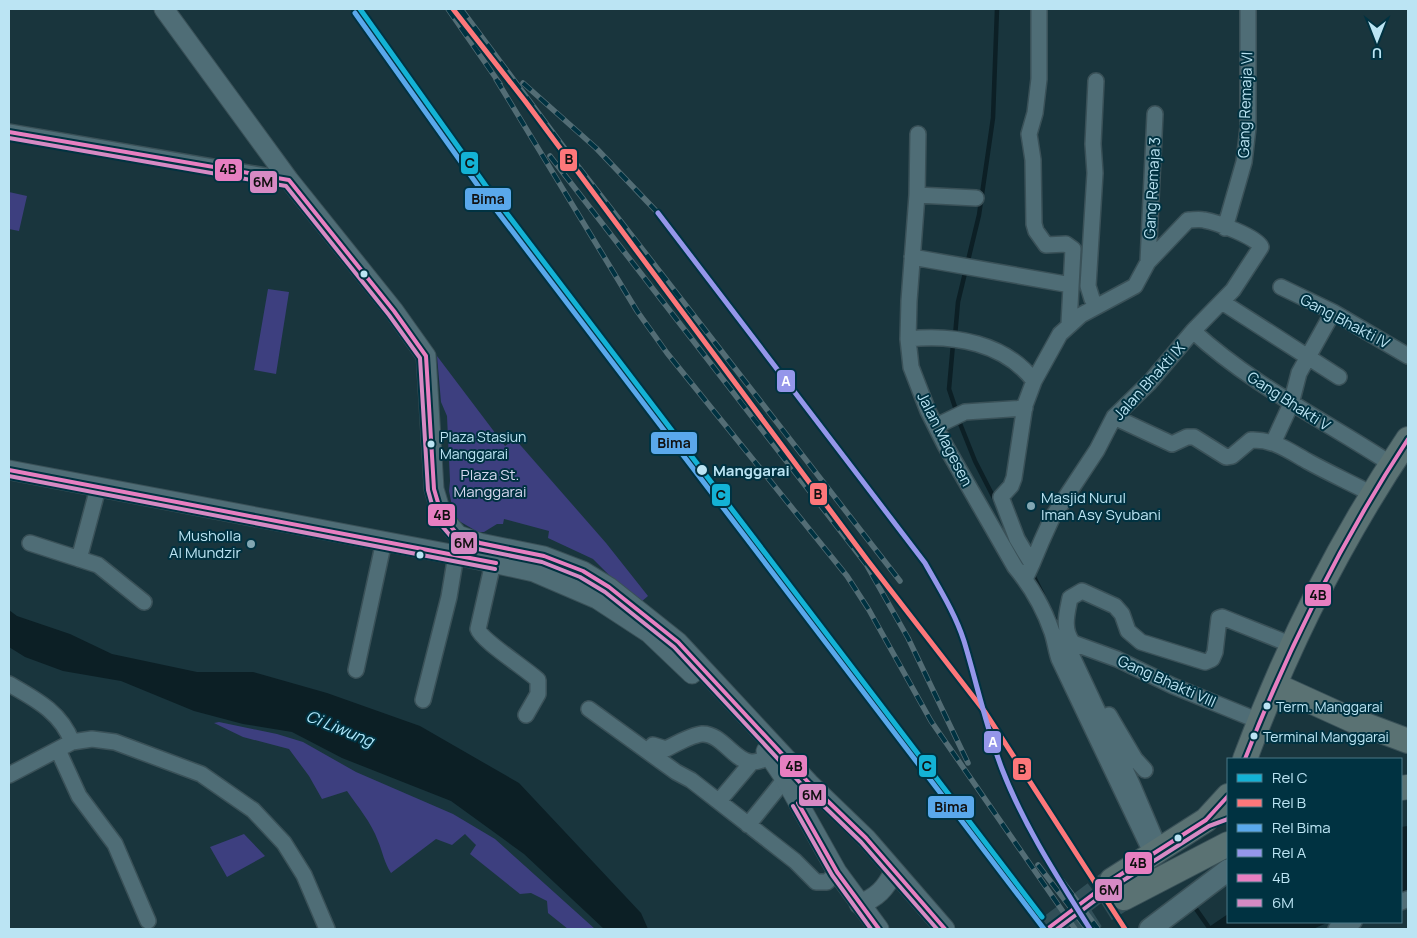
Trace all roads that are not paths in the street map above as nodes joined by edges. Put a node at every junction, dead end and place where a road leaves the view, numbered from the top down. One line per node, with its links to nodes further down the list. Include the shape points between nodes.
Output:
1 (164, 9): 8 (street)
2 (1039, 9): 14 (street, via 1039,79 1029,134 1033,160 1034,224 1046,245 1066,244 1073,249)
3 (1248, 9): 11 (street, Gang Remaja VI, via 1248,128 1244,162)
4 (1096, 80): 17 (street, via 1095,173 1088,286)
5 (1155, 114): 13 (street, Gang Remaja 3)
6 (9, 132): 8 (street)
7 (918, 134): 9 (street, Jalan Magesen)
8 (290, 180): 67 (street, via 426,356 434,490 449,527 466,539 544,556 583,572 608,587 678,642)
9 (917, 195): 10 (street); 12 (street, Jalan Magesen)
10 (976, 198)
11 (1225, 228): 13 (street, via 1203,219 1188,220); 16 (street, Jalan Bhakti IX, via 1247,236 1261,247)
12 (912, 257): 14 (street); 21 (street, Jalan Magesen)
13 (1148, 262): 17 (street, via 1135,286)
14 (1071, 285): 19 (street)
15 (1281, 287): 18 (street, Gang Bhakti IV)
16 (1222, 302): 20 (street, Jalan Bhakti IX); 23 (street)
17 (1097, 306): 19 (street)
18 (1333, 312): 22 (street, Gang Bhakti IV); 23 (street)
19 (1069, 324): 25 (street)
20 (1193, 331): 26 (street, Gang Bhakti V, via 1220,356); 28 (street, Jalan Bhakti IX, via 1168,363)
21 (908, 339): 25 (street, via 932,336 991,347 1015,362); 29 (street, Jalan Magesen, via 911,368)
22 (1408, 356)
23 (1307, 357): 24 (street); 26 (street)
24 (1339, 377)
25 (1034, 381): 27 (street)
26 (1291, 404): 31 (street); 32 (street, Gang Bhakti V)
27 (1025, 408): 29 (street, via 959,414); 41 (street, via 1016,472 1011,486 1001,497)
28 (1114, 416): 31 (street, via 1172,444 1194,437 1226,457 1232,456 1251,440); 41 (street, Jalan Bhakti IX, via 1052,518)
29 (936, 426): 41 (street, Jalan Magesen, via 1015,567)
30 (1408, 439): 32 (main road)
31 (1272, 443): 35 (street, via 1282,445)
32 (1391, 464): 35 (main road)
33 (9, 470): 34 (street)
34 (98, 488): 36 (street); 39 (street)
35 (1372, 494): 44 (main road)
36 (384, 541): 38 (street); 45 (street)
37 (30, 543): 39 (street)
38 (456, 555): 40 (street); 48 (street)
39 (79, 559): 42 (street, via 111,573)
40 (493, 563): 50 (street, via 478,629 481,638 538,680 538,694); 56 (street, via 534,572 589,595 649,633)
41 (1029, 571): 66 (street, Jalan Magesen, via 1053,633 1059,659)
42 (144, 602)
43 (1073, 643): 44 (street, via 1066,626 1070,598 1082,591 1107,601 1122,614 1128,631 1141,642 1206,662 1215,652 1219,618 1222,617); 51 (street, Gang Bhakti VIII); 59 (street, via 1122,739)
44 (1292, 645): 47 (main road)
45 (356, 670)
46 (9, 684): 52 (street, via 43,704 62,722)
47 (1276, 684): 51 (main road); 53 (main road)
48 (423, 700)
49 (589, 709): 55 (street)
50 (526, 715)
51 (1259, 721): 57 (main road)
52 (72, 742): 54 (street); 73 (street, via 92,738 156,756 202,774 253,810 284,843 304,875)
53 (1408, 742)
54 (58, 750): 60 (street); 71 (street, via 79,796 115,844)
55 (648, 751): 58 (street, via 653,745 666,749 705,734 745,761); 63 (street)
56 (772, 757): 58 (street); 61 (street)
57 (1245, 758)
58 (752, 762): 63 (street)
59 (1145, 770)
60 (9, 775)
61 (785, 779): 64 (street); 69 (street)
62 (1227, 797): 66 (main road, via 1206,820)
63 (719, 801): 64 (street)
64 (748, 825): 69 (street, via 795,861 816,882 827,882)
65 (1227, 844): 66 (main road, via 1118,889)
66 (1156, 852)
67 (894, 871): 70 (street, via 880,893); 75 (street)
68 (1227, 871): 76 (main road)
69 (837, 872): 70 (street)
70 (859, 904): 74 (street)
71 (148, 921)
72 (1351, 923): 77 (street)
73 (327, 929)
74 (879, 929)
75 (945, 929)
76 (1150, 929)
77 (1336, 929)

